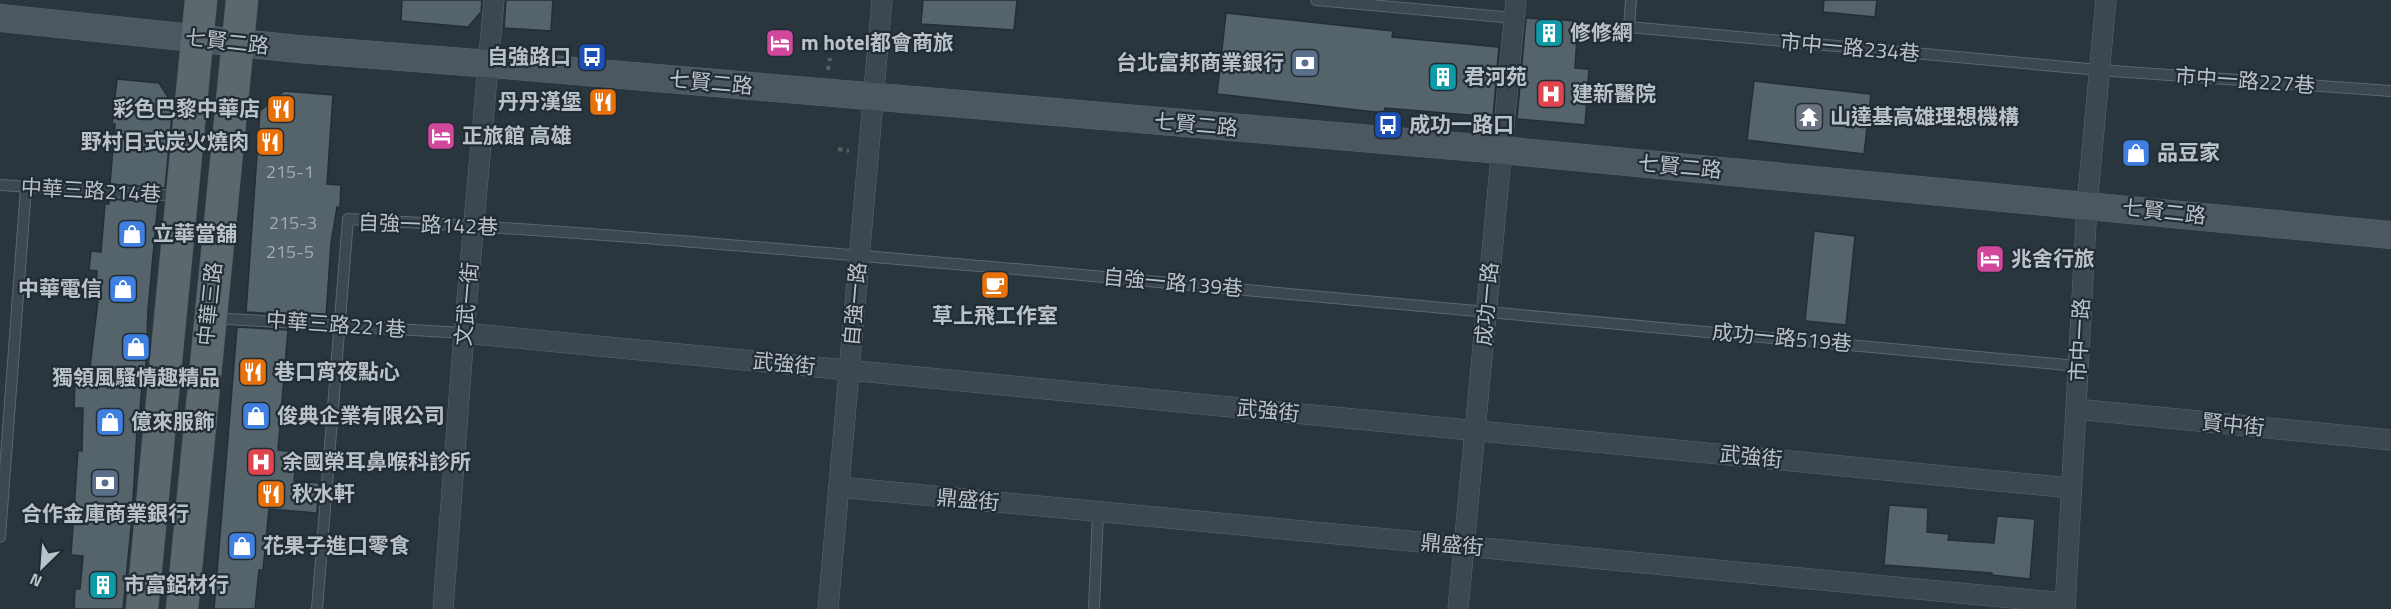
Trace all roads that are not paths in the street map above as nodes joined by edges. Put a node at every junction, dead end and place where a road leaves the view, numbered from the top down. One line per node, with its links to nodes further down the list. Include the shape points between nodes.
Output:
1 (201, 0): 10 (main road, 中華三路)
2 (242, 0): 11 (main road, 中華三路)
3 (494, 0): 12 (street, 文武一街)
4 (882, 0): 15 (street, 自強一路)
5 (1316, 0): 8 (lane)
6 (1631, 0): 13 (lane, 市中一路234巷, via 1629,27)
7 (2106, 0): 13 (street, 市中一路)
8 (1515, 9): 16 (street, 成功一路)
9 (0, 18): 10 (street, 七賢二路)
10 (196, 38): 11 (street, 七賢二路); 19 (main road, 中華三路)
11 (237, 42): 12 (street, 七賢二路); 25 (main road, 中華三路)
12 (488, 63): 15 (street, 七賢二路); 21 (street, 文武一街)
13 (2099, 70): 14 (lane, 市中一路227巷); 20 (street, 市中一路)
14 (2391, 91)
15 (873, 98): 16 (street, 七賢二路); 23 (street, 自強一路)
16 (1501, 150): 20 (street, 七賢二路); 24 (street, 成功一路)
17 (0, 185): 18 (lane, 中華三路214巷)
18 (26, 188): 19 (lane, 中華三路214巷); 35 (lane)
19 (183, 196): 40 (main road, 中華三路)
20 (2087, 205): 22 (street, 七賢二路); 28 (street, 市中一路)
21 (474, 225): 23 (lane, 自強一路142巷); 26 (lane, 自強一路142巷, via 348,219); 27 (street, 文武一街)
22 (2391, 235)
23 (859, 256): 24 (lane, 自強一路139巷); 29 (street, 自強一路)
24 (1486, 309): 28 (lane, 成功一路519巷); 31 (street, 成功一路)
25 (209, 317): 26 (lane, 中華三路221巷); 41 (main road, 中華三路)
26 (339, 325): 27 (lane, 中華三路221巷); 42 (lane, 自強一路142巷)
27 (464, 333): 29 (street, 武強街); 43 (street, 文武一街)
28 (2079, 366): 30 (street, 市中一路)
29 (849, 370): 31 (street, 武強街); 33 (street, 自強一路)
30 (2076, 409): 32 (street, 賢中街); 34 (street, 市中一路)
31 (1475, 431): 34 (street, 武強街); 38 (street, 成功一路)
32 (2391, 441)
33 (839, 487): 36 (street, 鼎盛街); 44 (street, 自強一路)
34 (2072, 488): 39 (street, 市中一路)
35 (2, 500): 37 (lane)
36 (1098, 512): 38 (street, 鼎盛街); 45 (lane)
37 (0, 537)
38 (1464, 546): 39 (street, 鼎盛街); 46 (street, 成功一路)
39 (2065, 606)
40 (142, 609)
41 (182, 609)
42 (317, 609)
43 (443, 609)
44 (828, 609)
45 (1094, 609)
46 (1458, 609)

